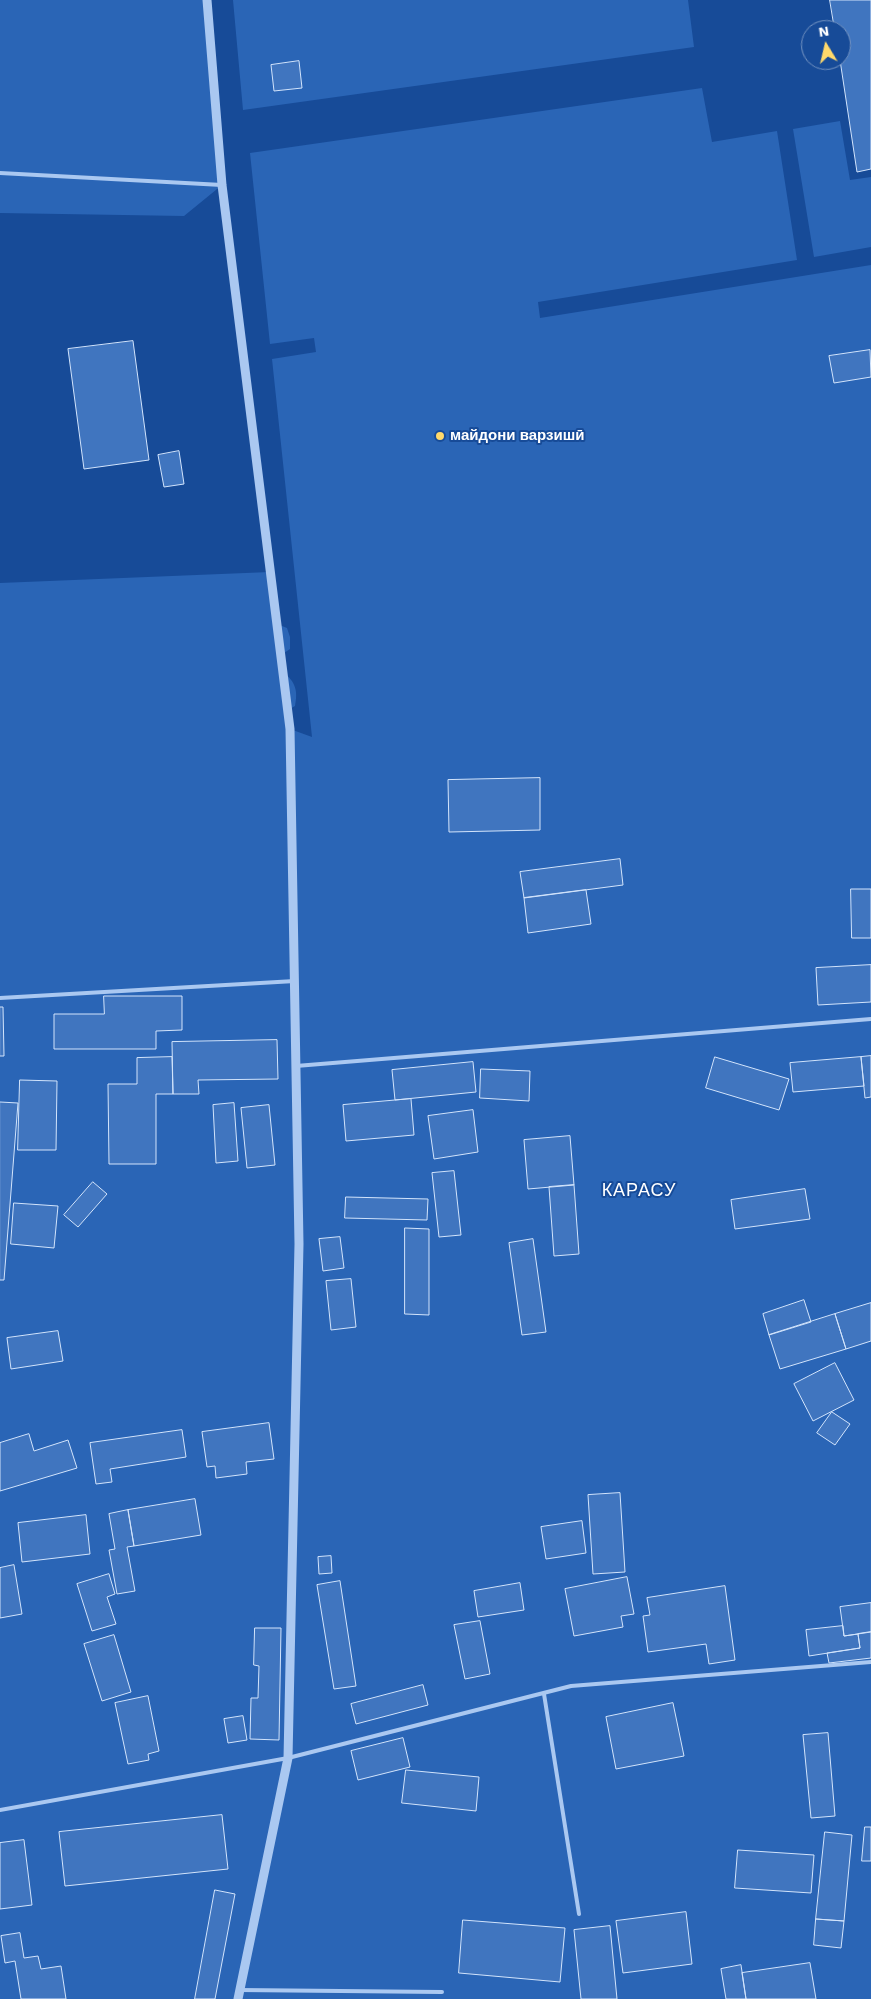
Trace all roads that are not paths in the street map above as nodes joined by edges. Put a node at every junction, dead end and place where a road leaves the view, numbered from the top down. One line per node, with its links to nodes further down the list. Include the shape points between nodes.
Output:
1 (207, 0): 3 (street)
2 (0, 173): 3 (lane)
3 (222, 185): 4 (street, via 290,729)
4 (294, 982): 5 (lane); 7 (street)
5 (0, 998)
6 (871, 1019): 7 (lane)
7 (296, 1066): 10 (street, via 299,1244)
8 (871, 1662): 9 (lane, via 571,1686)
9 (544, 1694): 10 (lane); 12 (lane)
10 (288, 1758): 11 (lane); 14 (street)
11 (0, 1810)
12 (579, 1914)
13 (442, 1992): 14 (lane)
14 (238, 1994)

